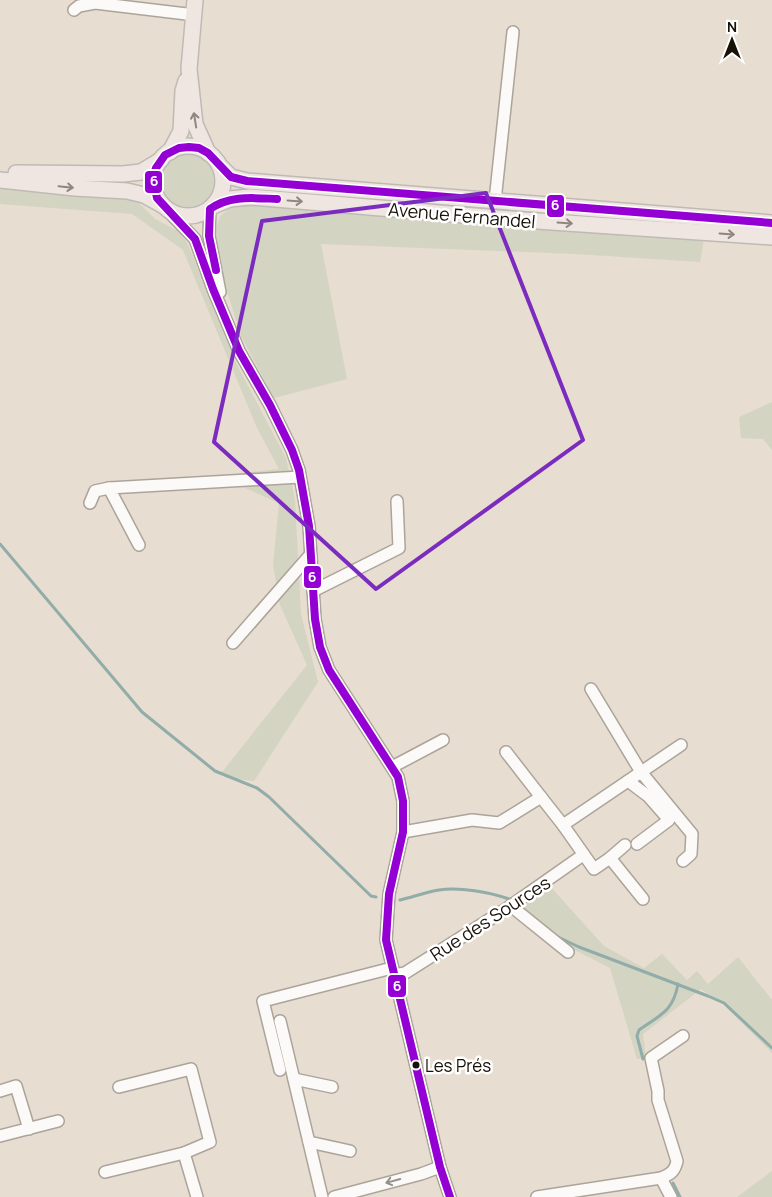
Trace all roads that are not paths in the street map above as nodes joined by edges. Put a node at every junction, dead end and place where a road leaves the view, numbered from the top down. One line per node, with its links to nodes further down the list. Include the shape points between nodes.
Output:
1 (195, 8): 2 (street, via 95,3); 4 (main road)
2 (74, 10)
3 (513, 32): 10 (street)
4 (189, 70): 5 (main road, one-way to 4, via 195,124); 6 (main road, via 183,91 181,131)
5 (208, 153): 6 (main road, via 189,146); 7 (main road)
6 (165, 156): 8 (main road, via 141,172 123,174); 11 (main road, via 153,178 157,198)
7 (219, 166): 10 (main road, Avenue Fernandel, via 231,177 247,181); 12 (main road, via 223,187)
8 (0, 173)
9 (0, 180): 11 (main road, one-way to 11, via 127,191 144,195)
10 (495, 201): 13 (main road, Avenue Fernandel)
11 (164, 207): 12 (main road, via 187,216 199,215); 15 (street, via 195,238)
12 (211, 208): 14 (main road, Avenue Fernandel, one-way to 14, via 230,200 250,197); 15 (street, via 209,236)
13 (772, 223)
14 (772, 237)
15 (224, 314): 16 (street, via 239,351 292,450)
16 (300, 476): 17 (street); 21 (street, via 309,526)
17 (109, 488): 19 (street, via 95,491); 20 (street)
18 (396, 501): 22 (street, via 399,548)
19 (90, 503)
20 (139, 545)
21 (310, 555): 22 (street); 23 (street)
22 (313, 591): 28 (street, via 320,647 329,670)
23 (233, 643)
24 (591, 689): 29 (street)
25 (443, 740): 28 (street)
26 (681, 745): 29 (street)
27 (506, 752): 31 (street)
28 (392, 767): 33 (street, via 398,777 403,801)
29 (641, 772): 30 (street); 36 (street, via 692,834 691,854)
30 (628, 781): 32 (street); 35 (street, via 648,796 669,820)
31 (541, 797): 32 (street); 33 (street, via 499,823 472,820)
32 (563, 825): 34 (street)
33 (403, 832): 40 (street, via 389,894 386,940)
34 (583, 855): 35 (street, via 594,869); 38 (street, Rue des Sources)
35 (610, 858): 37 (street)
36 (682, 861)
37 (643, 899)
38 (511, 906): 39 (street); 40 (street, Rue des Sources, via 404,973)
39 (568, 952)
40 (393, 971): 43 (street, Rue des Sources, via 263,1001); 54 (street)
41 (280, 1021): 44 (street)
42 (682, 1036): 56 (street, via 651,1058 658,1100 677,1161 676,1168)
43 (280, 1070)
44 (294, 1079): 46 (street); 51 (street)
45 (119, 1087): 53 (street, via 191,1069 210,1142)
46 (332, 1087)
47 (0, 1091): 49 (street, via 16,1086)
48 (58, 1121): 49 (street)
49 (29, 1129): 50 (street)
50 (0, 1136)
51 (309, 1142): 52 (street); 58 (street)
52 (350, 1151)
53 (184, 1153): 55 (street); 57 (street)
54 (440, 1167): 59 (street, one-way to 59); 60 (street)
55 (105, 1172)
56 (661, 1178): 61 (street); 62 (street)
57 (197, 1197)
58 (322, 1197)
59 (334, 1197)
60 (450, 1197)
61 (537, 1197)
62 (672, 1197)

